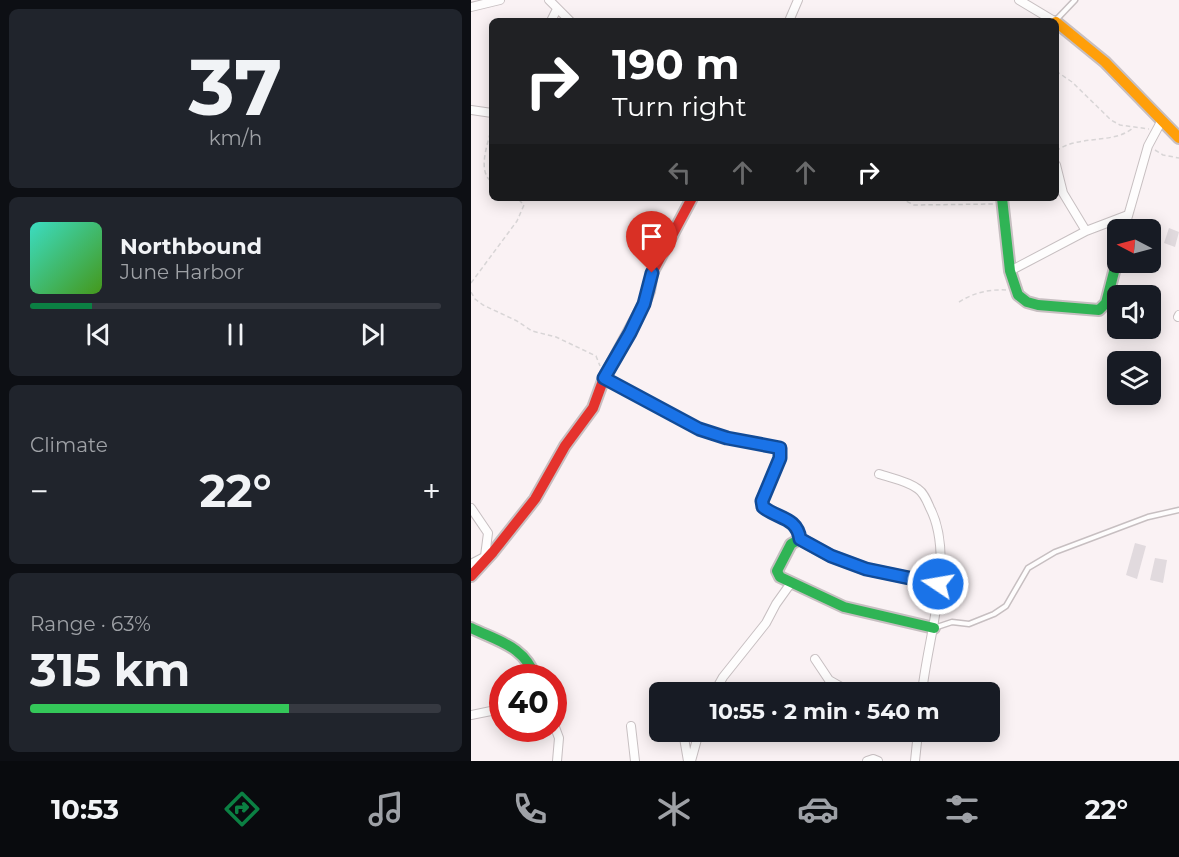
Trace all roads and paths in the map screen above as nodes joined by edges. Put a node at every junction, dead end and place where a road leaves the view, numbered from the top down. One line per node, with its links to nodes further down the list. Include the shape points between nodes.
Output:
1 (501, 0): 6 (street)
2 (549, 0): 7 (street)
3 (798, 0): 10 (street)
4 (1019, 0): 11 (street)
5 (1075, 0): 12 (lane)
6 (471, 7)
7 (557, 9): 8 (street); 9 (street)
8 (552, 18)
9 (567, 18)
10 (790, 18)
11 (1048, 18)
12 (1053, 18)
13 (1059, 26): 17 (street, via 1092,51)
14 (1059, 73): 18 (path, via 1111,120)
15 (471, 110): 16 (street)
16 (489, 113)
17 (1162, 120): 19 (street); 20 (street)
18 (1135, 126): 19 (path); 23 (path, via 1115,137 1065,144)
19 (1155, 130): 22 (street)
20 (1179, 138)
21 (489, 141): 25 (path, via 484,173)
22 (1148, 146): 24 (path); 31 (street)
23 (1059, 149)
24 (1179, 159)
25 (489, 179)
26 (1059, 182): 33 (street)
27 (520, 201): 36 (path, via 524,205 517,221)
28 (690, 201): 40 (street, via 652,273 648,294 630,333)
29 (906, 201): 30 (path, via 914,205)
30 (1001, 201): 34 (street)
31 (1128, 215): 32 (street); 33 (street)
32 (1127, 219)
33 (1086, 231): 34 (street)
34 (1010, 271): 38 (street)
35 (1114, 273): 38 (street, via 1106,303 1099,310 1038,305)
36 (471, 283)
37 (471, 292): 40 (path, via 475,300 532,331 556,337 596,356)
38 (1018, 295): 39 (path, via 1003,289 968,296)
39 (959, 302)
40 (604, 378): 44 (street, via 699,429 780,448 763,507 792,521); 45 (street, via 593,408 565,446 535,499)
41 (879, 474): 49 (street, via 917,488 925,497 938,528)
42 (471, 508): 45 (street, via 488,533)
43 (1179, 510): 51 (lane, via 1148,517 1055,552 1028,568 1006,606 994,614 969,624 952,622)
44 (800, 539): 48 (street, via 792,544 777,571); 49 (street, via 866,569)
45 (489, 554): 46 (street); 47 (street)
46 (471, 564)
47 (471, 576)
48 (791, 583): 51 (street, via 844,607); 54 (street)
49 (938, 584): 51 (street)
50 (471, 628): 53 (street, via 521,652)
51 (934, 628): 56 (street)
52 (815, 659): 55 (street)
53 (531, 664)
54 (720, 682)
55 (833, 682)
56 (924, 682)
57 (489, 711): 58 (street)
58 (471, 715)
59 (631, 726): 65 (street)
60 (559, 742): 64 (street)
61 (685, 742): 66 (street)
62 (696, 742): 66 (street)
63 (917, 742): 69 (street)
64 (557, 761)
65 (635, 761)
66 (690, 761)
67 (867, 761): 68 (street)
68 (878, 761)
69 (915, 761)

